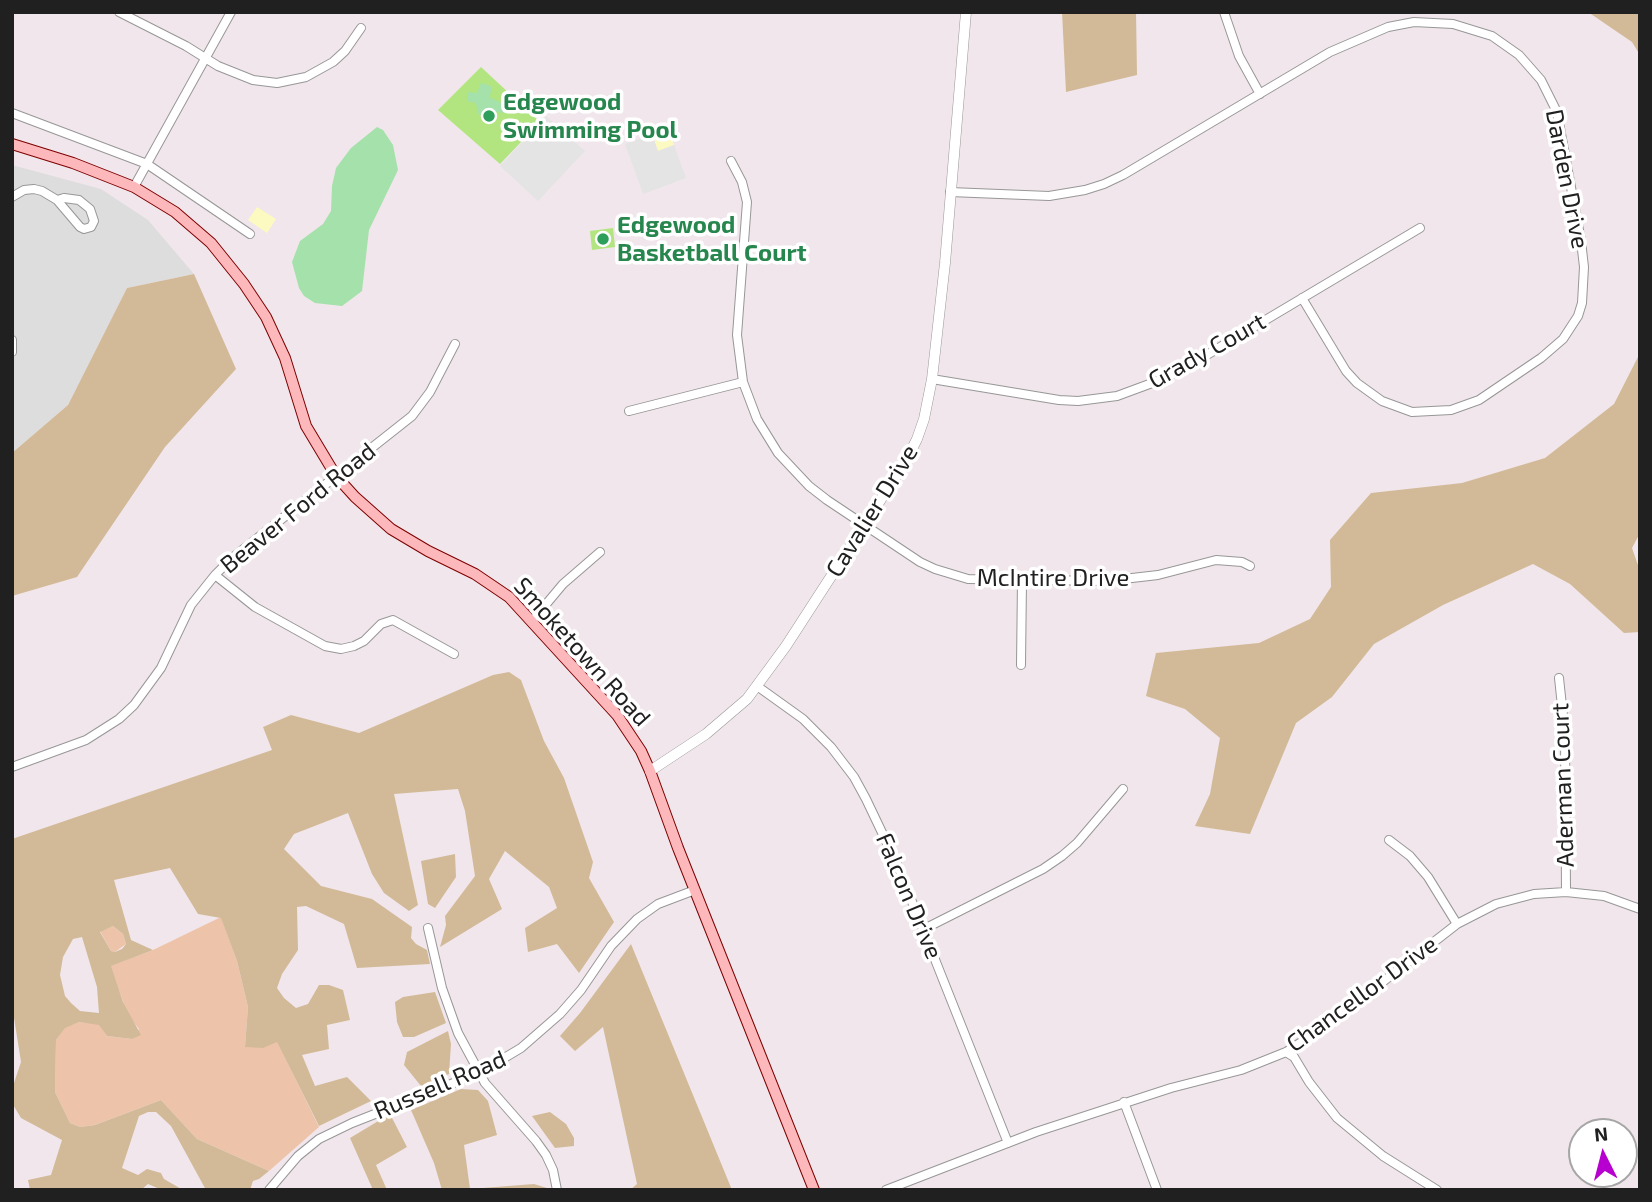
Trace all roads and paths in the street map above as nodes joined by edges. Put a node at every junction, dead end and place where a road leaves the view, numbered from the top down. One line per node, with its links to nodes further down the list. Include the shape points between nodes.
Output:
1 (119, 12): 8 (street)
2 (231, 12): 8 (street)
3 (966, 12): 15 (street, Cavalier Drive)
4 (1224, 12): 9 (street, via 1239,56)
5 (1413, 12): 6 (street)
6 (1414, 22): 9 (street, Darden Drive, via 1355,40); 20 (street, Darden Drive, via 1453,24 1492,36 1526,61 1550,95 1558,112 1581,241 1584,289 1578,316 1555,347 1506,383 1465,406 1427,413 1397,408 1357,383)
7 (361, 28): 8 (street, via 333,62 291,82 253,80)
8 (205, 59): 13 (street)
9 (1260, 94): 15 (street, Darden Drive, via 1123,175 1085,190 1049,196)
10 (12, 113): 13 (street)
11 (12, 144): 14 (main road, Smoketown Road)
12 (731, 161): 25 (street, McIntire Drive, via 747,202 737,335)
13 (147, 164): 14 (street); 19 (street)
14 (134, 187): 27 (main road, Smoketown Road, via 192,225 219,250 244,284 277,340 306,426)
15 (950, 192): 24 (street, Cavalier Drive)
16 (12, 197): 17 (street, via 34,190)
17 (57, 200): 17 (street, via 71,198 84,203 94,224 88,229 80,227)
18 (1420, 228): 20 (street, Grady Court)
19 (250, 234)
20 (1302, 298): 24 (street, Grady Court, via 1190,365 1117,396 1059,400)
21 (12, 340): 23 (street)
22 (455, 344): 27 (street, Beaver Ford Road, via 412,416)
23 (12, 352)
24 (932, 379): 28 (street, Cavalier Drive, via 917,439)
25 (743, 382): 26 (street); 28 (street, McIntire Drive, via 757,419 785,462 818,493)
26 (629, 411)
27 (336, 476): 31 (street, Beaver Ford Road); 33 (main road, Smoketown Road, via 391,529 493,585)
28 (865, 525): 32 (street, McIntire Drive, via 920,562 951,575); 37 (street, Cavalier Drive)
29 (600, 552): 33 (street, via 563,584)
30 (1250, 566): 32 (street, McIntire Drive, via 1216,561 1132,579)
31 (215, 575): 34 (street, via 255,607 325,646 354,646 393,620); 38 (street, Beaver Ford Road, via 191,605 162,668 120,719 86,740)
32 (1022, 580): 35 (street)
33 (532, 621): 39 (main road, Smoketown Road, via 617,715)
34 (454, 654)
35 (1021, 665)
36 (1559, 678): 43 (street, Aderman Court, via 1565,734)
37 (757, 686): 39 (street, Cavalier Drive, via 706,734); 47 (street, Falcon Drive, via 803,719 841,758 866,799)
38 (12, 767)
39 (650, 771): 42 (main road, Smoketown Road)
40 (1123, 789): 47 (street, via 1077,843 1053,863)
41 (1389, 841): 45 (street, via 1428,877)
42 (695, 890): 49 (street, Russell Road, via 658,904 636,919 560,1014 521,1048); 54 (main road, Smoketown Road)
43 (1566, 892): 44 (street, Chancellor Drive, via 1604,896); 45 (street, Chancellor Drive, via 1517,897)
44 (1640, 909)
45 (1457, 924): 48 (street, Chancellor Drive)
46 (428, 928): 49 (street, via 449,1011)
47 (924, 929): 51 (street, Falcon Drive)
48 (1286, 1052): 50 (street, Chancellor Drive, via 1241,1070); 57 (street, via 1337,1118 1383,1156)
49 (479, 1073): 52 (street, Russell Road, via 319,1139); 53 (street, via 546,1155)
50 (1124, 1102): 51 (street, Chancellor Drive); 56 (street)
51 (1008, 1143): 55 (street, Chancellor Drive)
52 (269, 1190)
53 (557, 1190)
54 (814, 1190)
55 (886, 1190)
56 (1157, 1190)
57 (1437, 1190)

